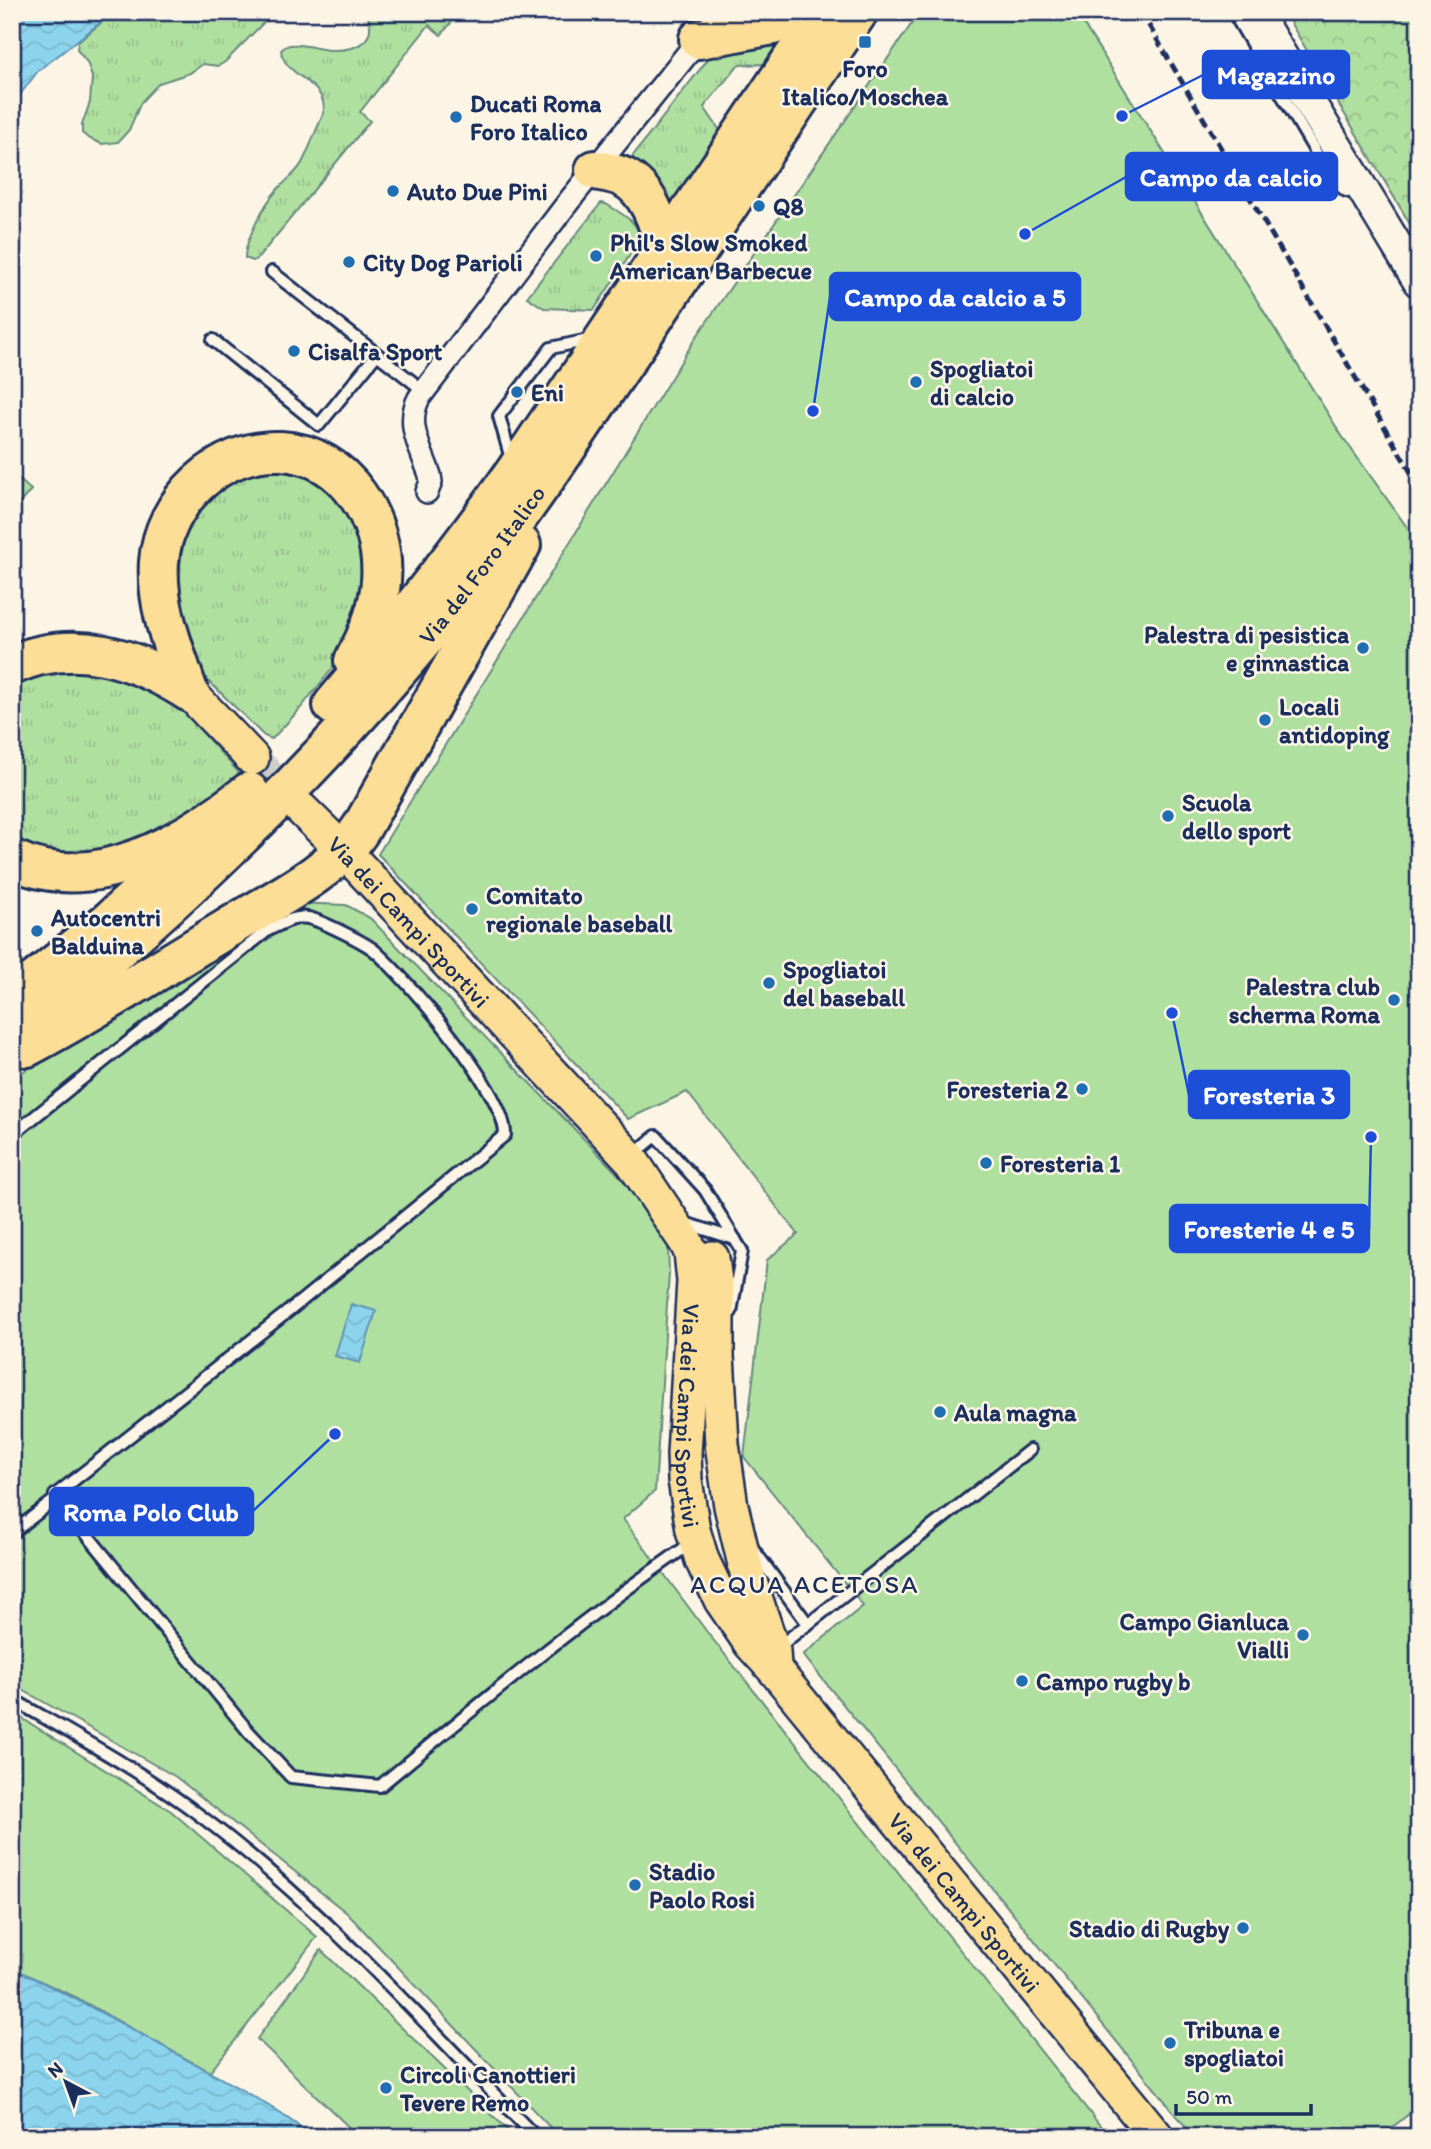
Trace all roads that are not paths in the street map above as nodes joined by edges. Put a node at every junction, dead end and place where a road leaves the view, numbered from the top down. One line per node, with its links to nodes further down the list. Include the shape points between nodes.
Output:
1 (858, 12): 14 (highway, Via del Foro Italico)
2 (1233, 12): 7 (lane, via 1331,178 1346,191)
3 (1255, 12): 7 (street)
4 (808, 13): 5 (highway, via 773,25); 8 (highway, Via del Foro Italico)
5 (710, 26): 6 (street)
6 (595, 170): 8 (highway, via 620,176 636,187 660,228); 13 (street)
7 (1366, 195): 10 (street)
8 (664, 249): 18 (highway, Via del Foro Italico, via 515,472)
9 (272, 272): 12 (lane)
10 (1419, 282)
11 (213, 340): 12 (lane, via 319,425)
12 (377, 354): 13 (lane)
13 (424, 391): 15 (street, via 412,417 430,475)
14 (578, 432): 21 (highway, via 497,591); 24 (highway, Via del Foro Italico, via 454,602 333,743 160,913)
15 (427, 492)
16 (12, 665): 17 (highway, via 41,655 88,652 158,672)
17 (188, 691): 18 (highway, via 160,593 161,544 171,516 189,492 218,468 281,451 330,468 355,491 372,519 381,559 372,622); 19 (main road)
18 (325, 715): 19 (highway, Via del Foro Italico)
19 (250, 775): 22 (highway, via 196,830 146,856 88,871 32,867); 23 (highway, Via del Foro Italico, via 109,921)
20 (301, 809): 21 (main road, Via dei Campi Sportivi)
21 (345, 852): 25 (highway, via 72,1023); 27 (main road, Via dei Campi Sportivi)
22 (12, 859)
23 (12, 999)
24 (12, 1037)
25 (12, 1054)
26 (12, 1135): 32 (lane, via 268,930 305,917 373,948 435,1015 505,1122 505,1135 55,1495)
27 (631, 1158): 28 (main road, Via dei Campi Sportivi); 28 (lane, via 656,1136 705,1190)
28 (701, 1223): 29 (lane); 29 (lane); 30 (main road, Via dei Campi Sportivi, via 714,1267); 34 (main road, Via dei Campi Sportivi, via 691,1252 694,1281 684,1454)
29 (735, 1240): 30 (lane, via 742,1251 741,1267)
30 (717, 1369): 33 (main road, Via dei Campi Sportivi, via 722,1444)
31 (1030, 1450): 36 (lane)
32 (57, 1498): 34 (lane, via 291,1777 380,1786 635,1583); 35 (lane)
33 (736, 1525): 34 (main road, via 719,1511 705,1510); 36 (lane); 37 (main road, Via dei Campi Sportivi)
34 (692, 1528): 37 (main road, Via dei Campi Sportivi, via 727,1610 751,1644)
35 (12, 1533)
36 (808, 1624): 37 (lane)
37 (774, 1660): 40 (main road, Via dei Campi Sportivi)
38 (12, 1699): 39 (lane, via 201,1816 255,1860 327,1925)
39 (536, 2137)
40 (1157, 2137)

